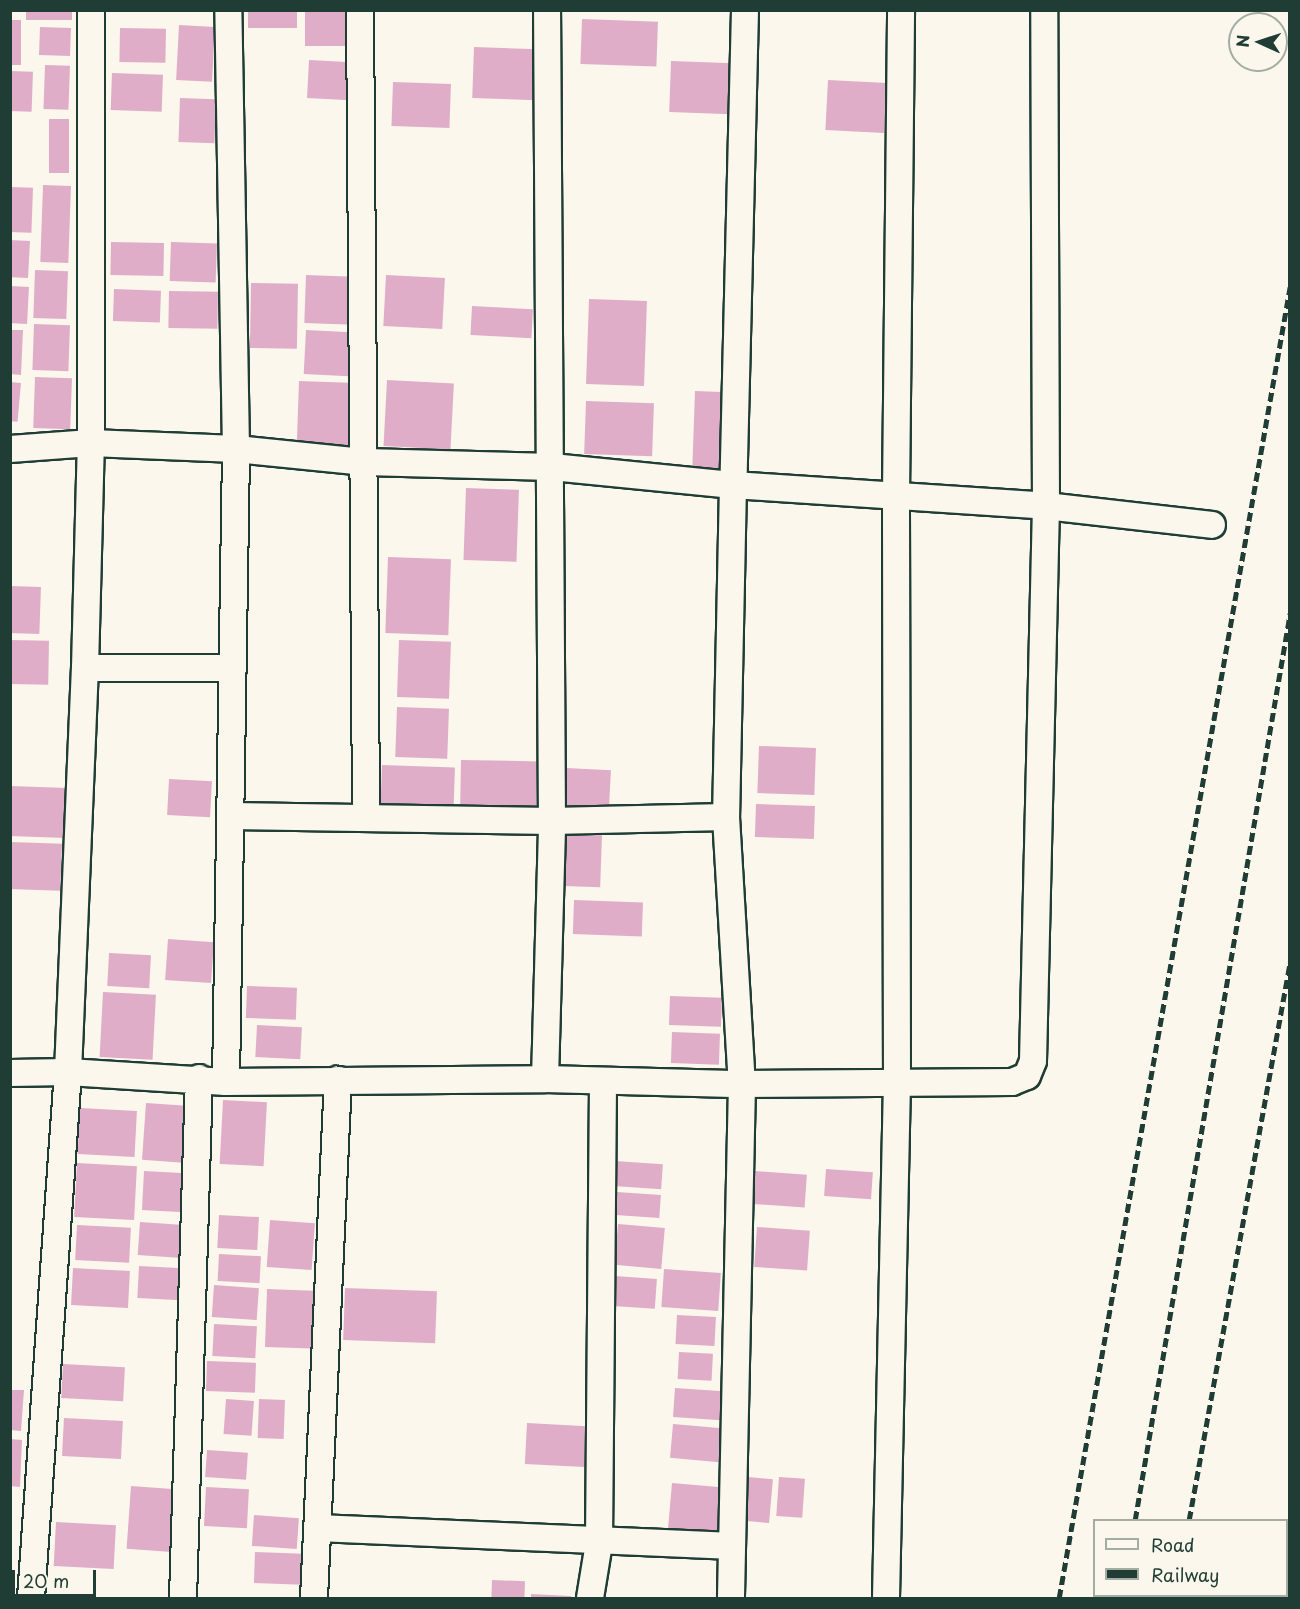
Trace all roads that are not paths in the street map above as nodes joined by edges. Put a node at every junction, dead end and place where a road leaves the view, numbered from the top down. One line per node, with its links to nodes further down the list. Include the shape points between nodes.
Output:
1 (91, 10): 8 (street)
2 (228, 10): 10 (street)
3 (360, 10): 11 (street)
4 (547, 10): 12 (street)
5 (745, 10): 13 (street)
6 (901, 10): 14 (street)
7 (1044, 10): 15 (street)
8 (92, 443): 9 (street); 10 (street); 17 (street)
9 (10, 449)
10 (236, 449): 11 (street); 18 (street)
11 (365, 462): 12 (street); 20 (street)
12 (552, 467): 13 (street); 22 (street)
13 (733, 484): 14 (street); 21 (street)
14 (896, 495): 15 (street); 30 (street)
15 (1046, 506): 16 (street); 30 (street, via 1033,1061 1027,1076 1012,1082)
16 (1212, 525)
17 (85, 668): 18 (street); 23 (street)
18 (233, 668): 19 (street)
19 (231, 816): 20 (street); 28 (street)
20 (366, 816): 22 (street)
21 (726, 817): 22 (street); 31 (street)
22 (552, 821): 26 (street)
23 (68, 1072): 24 (street); 25 (street); 35 (street)
24 (10, 1073)
25 (199, 1078): 28 (street); 36 (street)
26 (545, 1079): 27 (street); 29 (street)
27 (338, 1080): 28 (street); 32 (street)
28 (226, 1082)
29 (603, 1082): 31 (street); 33 (street)
30 (897, 1083): 31 (street); 40 (street)
31 (742, 1084): 34 (street)
32 (319, 1528): 33 (street); 37 (street)
33 (599, 1543): 34 (street); 38 (street)
34 (732, 1546): 39 (street)
35 (31, 1599)
36 (183, 1599)
37 (314, 1599)
38 (590, 1599)
39 (731, 1599)
40 (886, 1599)

